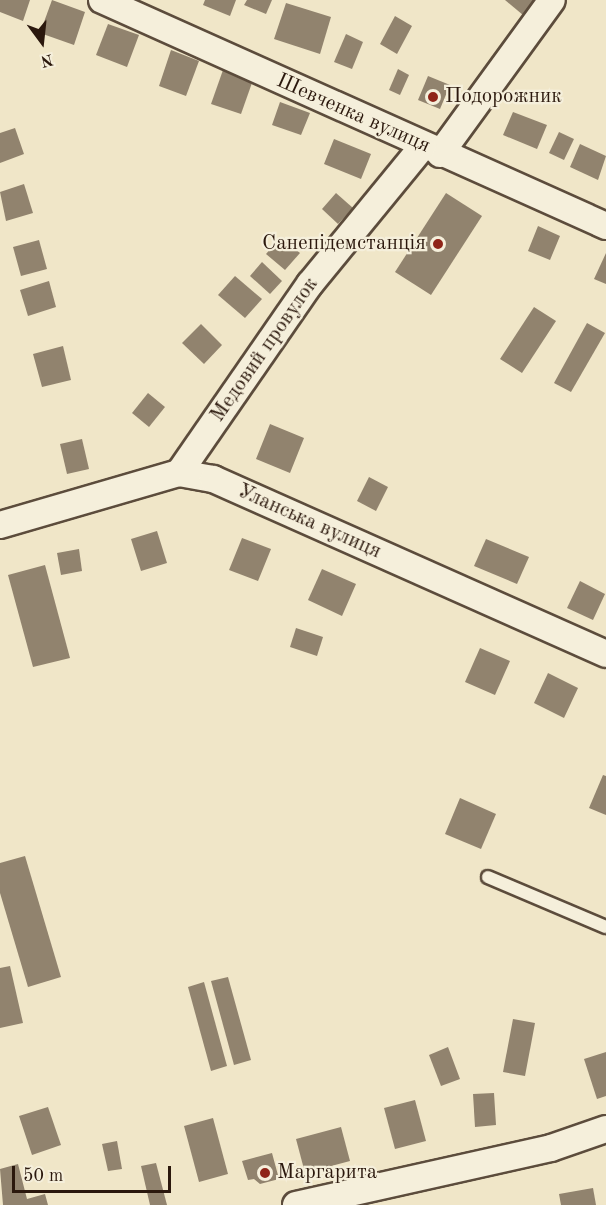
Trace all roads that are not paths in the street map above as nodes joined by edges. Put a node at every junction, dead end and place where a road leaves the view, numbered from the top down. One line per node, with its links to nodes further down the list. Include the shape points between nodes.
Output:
1 (102, 0): 3 (street, Шевченка вулиця)
2 (552, 0): 3 (street, Медовий провулок)
3 (432, 150): 4 (street, Шевченка вулиця); 5 (street, Медовий провулок, via 310,284)
4 (606, 226)
5 (179, 473): 6 (street, Уланська вулиця); 7 (street, Уланська вулиця, via 213,479)
6 (0, 525)
7 (606, 654)
8 (488, 877): 9 (lane)
9 (606, 927)
10 (606, 1129): 11 (street, via 551,1148)
11 (296, 1205)

